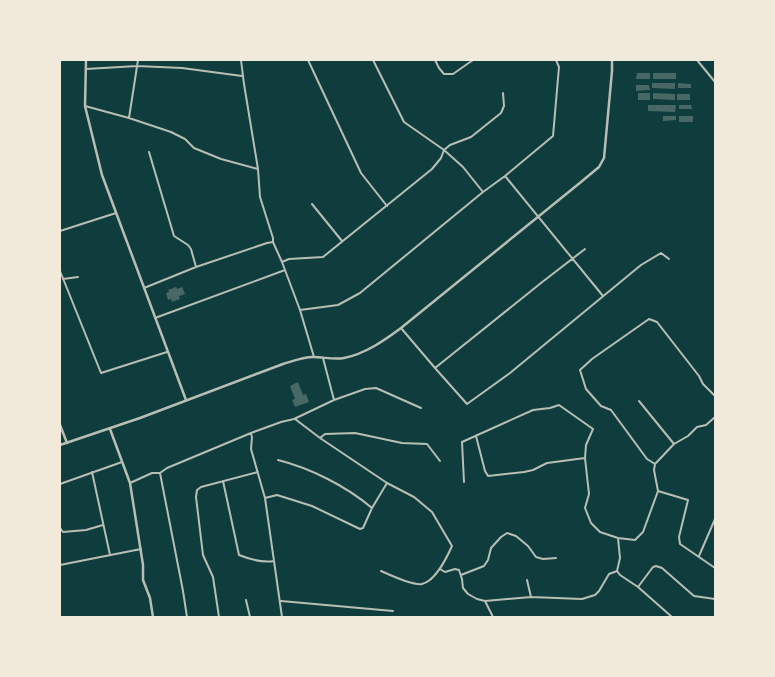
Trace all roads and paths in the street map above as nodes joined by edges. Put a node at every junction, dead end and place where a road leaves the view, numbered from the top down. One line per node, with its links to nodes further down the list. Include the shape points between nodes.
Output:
1 (86, 60): 12 (street)
2 (138, 60): 11 (street)
3 (241, 60): 13 (street)
4 (308, 60): 24 (street, via 361,172)
5 (373, 60): 18 (street, via 404,122)
6 (435, 60): 7 (street, via 444,74 453,74)
7 (473, 60)
8 (556, 60): 21 (street, via 559,67 552,136)
9 (612, 60): 26 (street, via 603,161)
10 (697, 60): 14 (street)
11 (137, 66): 12 (street); 13 (street, via 182,68); 17 (street)
12 (86, 69): 16 (street)
13 (243, 76): 20 (street)
14 (715, 82)
15 (503, 93): 18 (street, via 504,106 501,113 471,137)
16 (85, 106): 17 (street); 25 (street, via 102,175)
17 (129, 118): 20 (street, via 170,132 185,139 194,148 221,159)
18 (444, 150): 22 (street, via 463,167); 24 (street, via 432,169)
19 (149, 152): 34 (street, via 174,236 188,245)
20 (258, 169): 29 (street, via 260,197)
21 (505, 176): 22 (street); 26 (street)
22 (483, 192): 41 (street, via 360,293 338,304)
23 (312, 204): 28 (street)
24 (387, 206): 28 (street)
25 (117, 212): 27 (street); 39 (street)
26 (540, 216): 31 (street); 43 (street)
27 (60, 231)
28 (342, 241): 33 (street, via 323,257)
29 (273, 242): 33 (street); 34 (street)
30 (584, 249): 31 (street)
31 (572, 259): 40 (street); 47 (street)
32 (669, 259): 40 (street, via 661,253)
33 (282, 262): 35 (street)
34 (196, 267): 39 (street)
35 (285, 270): 41 (street); 42 (street)
36 (60, 272): 38 (street)
37 (78, 277): 38 (street)
38 (63, 279): 44 (street, via 101,373)
39 (144, 288): 42 (street)
40 (603, 296): 47 (street, via 510,373 467,404)
41 (300, 310): 45 (street)
42 (155, 318): 44 (street)
43 (402, 328): 46 (street, via 350,357); 47 (street)
44 (167, 352): 49 (street)
45 (314, 357): 46 (street); 49 (street, via 283,364)
46 (323, 358): 50 (street)
47 (435, 368)
48 (715, 396): 67 (street, via 703,384 657,322 650,320 592,358 580,370 586,389 601,406 611,410 647,459)
49 (186, 400): 56 (street)
50 (334, 400): 52 (street, via 365,389 376,388); 54 (street)
51 (640, 401): 61 (street)
52 (421, 408)
53 (715, 417): 61 (street, via 706,425 697,426 688,436)
54 (294, 419): 57 (street); 59 (street)
55 (60, 425): 60 (street)
56 (110, 429): 60 (street); 66 (street)
57 (251, 433): 69 (street, via 251,449); 70 (street)
58 (476, 436): 63 (street, via 488,476 524,472 547,463); 63 (street, via 533,410 559,405 593,429 586,445); 72 (street, via 462,442)
59 (320, 438): 65 (street, via 325,434 355,433 402,443 427,444); 74 (street)
60 (67, 443): 62 (street)
61 (674, 444): 67 (street)
62 (60, 445)
63 (585, 458): 82 (street, via 589,494 585,508 591,523 600,532)
64 (278, 460): 78 (street, via 298,465 322,476)
65 (440, 461)
66 (122, 462): 68 (street); 73 (street)
67 (655, 464): 76 (street)
68 (92, 472): 75 (street); 80 (street)
69 (258, 472): 71 (street); 77 (street)
70 (160, 473): 73 (street, via 152,473); 103 (street)
71 (223, 481): 87 (street, via 238,555); 104 (street, via 201,486 196,497 203,555 213,576)
72 (464, 482)
73 (130, 483): 83 (street)
74 (387, 483): 78 (street); 90 (street, via 414,497 432,512 452,546)
75 (60, 484)
76 (658, 491): 82 (street, via 643,532 635,540); 85 (street, via 688,500 679,537 680,544)
77 (265, 498): 78 (street, via 277,495 312,506 360,529 363,528); 87 (street)
78 (372, 508)
79 (715, 519): 85 (street)
80 (103, 525): 81 (street, via 63,532); 84 (street)
81 (60, 528)
82 (618, 538): 92 (street, via 620,558)
83 (141, 549): 84 (street); 102 (street, via 143,580 150,598)
84 (110, 555): 88 (street)
85 (699, 556): 89 (street)
86 (556, 558): 93 (street, via 536,557 516,536 507,533 491,548 484,566)
87 (274, 561): 99 (street)
88 (60, 565)
89 (715, 568)
90 (440, 569): 91 (street, via 422,584 399,580); 93 (street, via 445,572 459,570)
91 (381, 571)
92 (617, 571): 95 (street); 96 (street, via 609,574 595,595 582,599)
93 (461, 575): 100 (street, via 462,588 468,594)
94 (528, 580): 96 (street)
95 (638, 587): 97 (street, via 656,566 662,568 694,596); 108 (street)
96 (531, 597): 100 (street)
97 (715, 599)
98 (246, 600): 105 (street)
99 (280, 601): 101 (street); 106 (street)
100 (485, 601): 107 (street)
101 (393, 611)
102 (153, 617)
103 (187, 617)
104 (219, 617)
105 (250, 617)
106 (282, 617)
107 (493, 617)
108 (672, 617)

